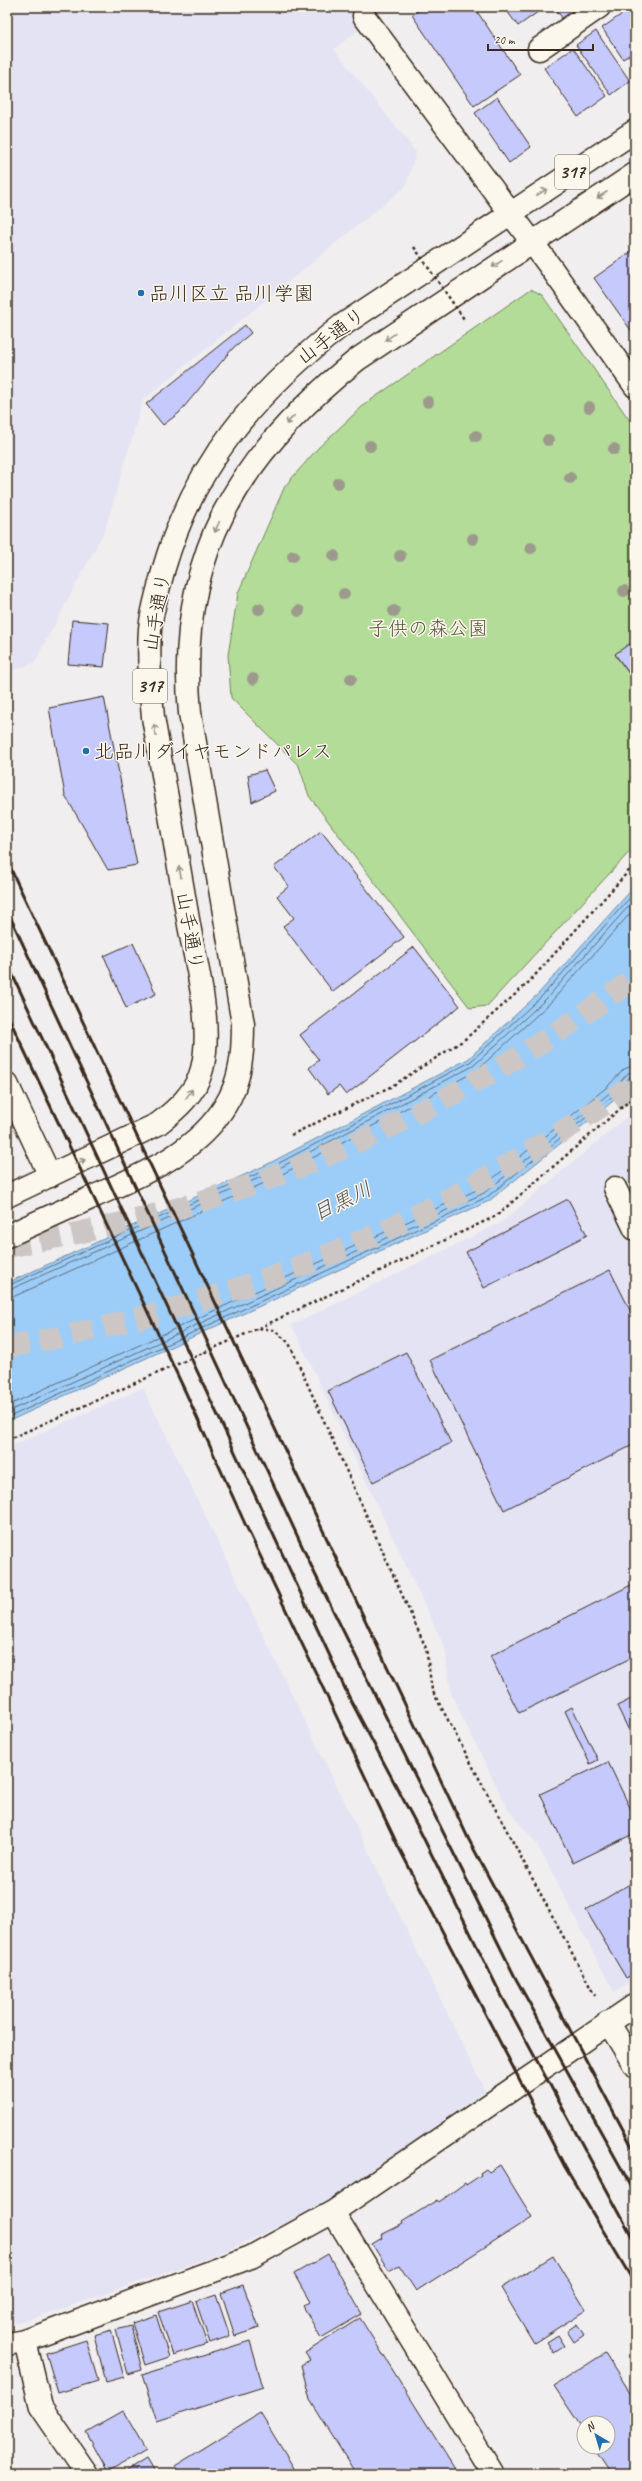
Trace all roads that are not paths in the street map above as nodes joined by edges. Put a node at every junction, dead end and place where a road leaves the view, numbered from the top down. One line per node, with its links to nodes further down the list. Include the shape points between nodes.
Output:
1 (598, 7): 3 (main road)
2 (364, 16): 6 (main road)
3 (539, 49)
4 (635, 130): 6 (main road, 山手通り / 317, one-way to 4)
5 (635, 174): 7 (main road, 山手通り / 317, one-way to 7)
6 (510, 214): 7 (main road); 10 (main road, 山手通り / 317, one-way to 6, via 158,1124 178,1109 191,1092 202,1070 206,1048 200,988 153,717 149,674 150,628 159,586 189,500 239,423 299,359 341,326)
7 (530, 243): 8 (main road, via 549,265); 14 (main road, 山手通り / 317, one-way to 14, via 358,359 323,387 262,451 235,491 205,556 188,634 186,675 190,713 242,1017 243,1052 237,1080 226,1105 206,1132 177,1155 143,1174)
8 (635, 386)
9 (7, 1084): 10 (main road)
10 (50, 1176): 12 (main road, 山手通り / 317)
11 (615, 1188): 13 (main road)
12 (7, 1196)
13 (635, 1229)
14 (7, 1236)
15 (635, 2005): 16 (main road)
16 (608, 2022): 17 (main road); 18 (main road)
17 (635, 2066)
18 (333, 2212): 19 (main road, via 251,2257); 21 (main road)
19 (16, 2343): 20 (main road, via 41,2407)
20 (87, 2474)
21 (493, 2474)

